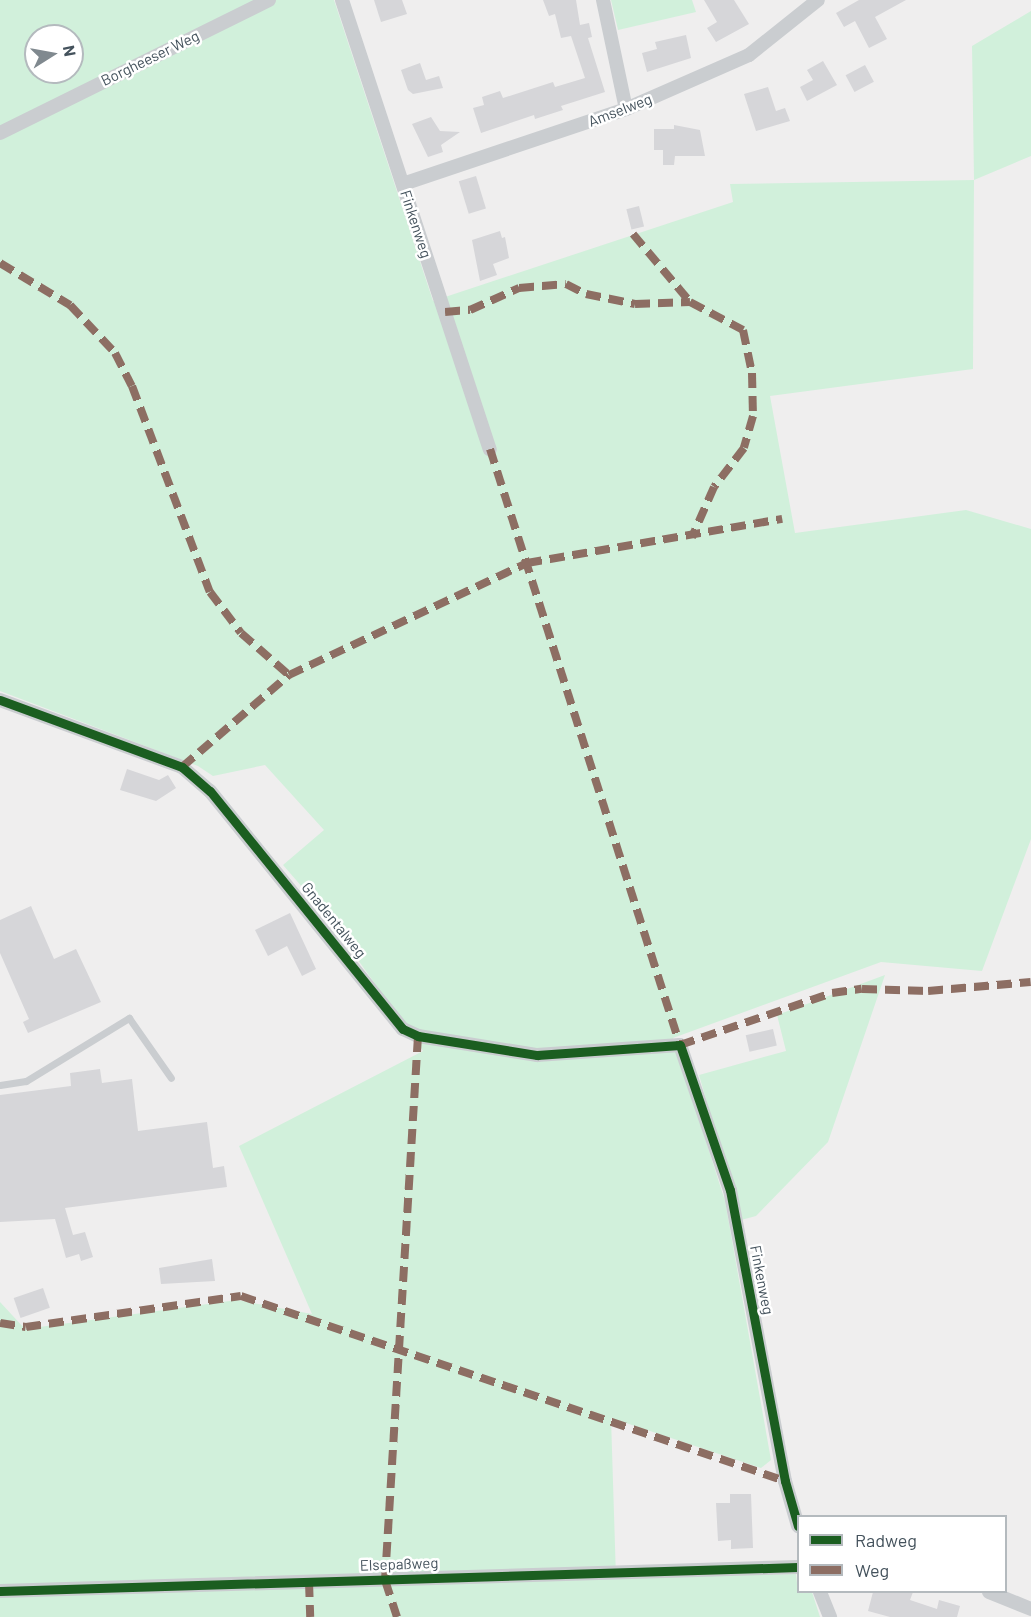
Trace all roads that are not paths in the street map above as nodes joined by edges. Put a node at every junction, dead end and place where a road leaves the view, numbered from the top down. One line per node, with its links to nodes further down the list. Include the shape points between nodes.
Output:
1 (268, 0): 6 (street, Borgheeser Weg)
2 (342, 0): 7 (street, Finkenweg)
3 (603, 0): 5 (street)
4 (818, 0): 5 (street, Amselweg, via 749,55)
5 (626, 109): 7 (street, Amselweg)
6 (0, 133)
7 (403, 184): 8 (street, Finkenweg)
8 (490, 448)
9 (0, 700): 10 (street, Gnadentalweg, via 182,767 210,791 403,1029 418,1036 537,1055)
10 (680, 1044): 13 (street, Finkenweg, via 730,1190 785,1481)
11 (171, 1078): 12 (lane, via 129,1018 26,1081)
12 (0, 1084)
13 (797, 1523)
14 (797, 1567): 15 (street, Elsepaßweg)
15 (0, 1591)
16 (820, 1593): 19 (street)
17 (991, 1593): 18 (street)
18 (1031, 1609)
19 (830, 1617)

